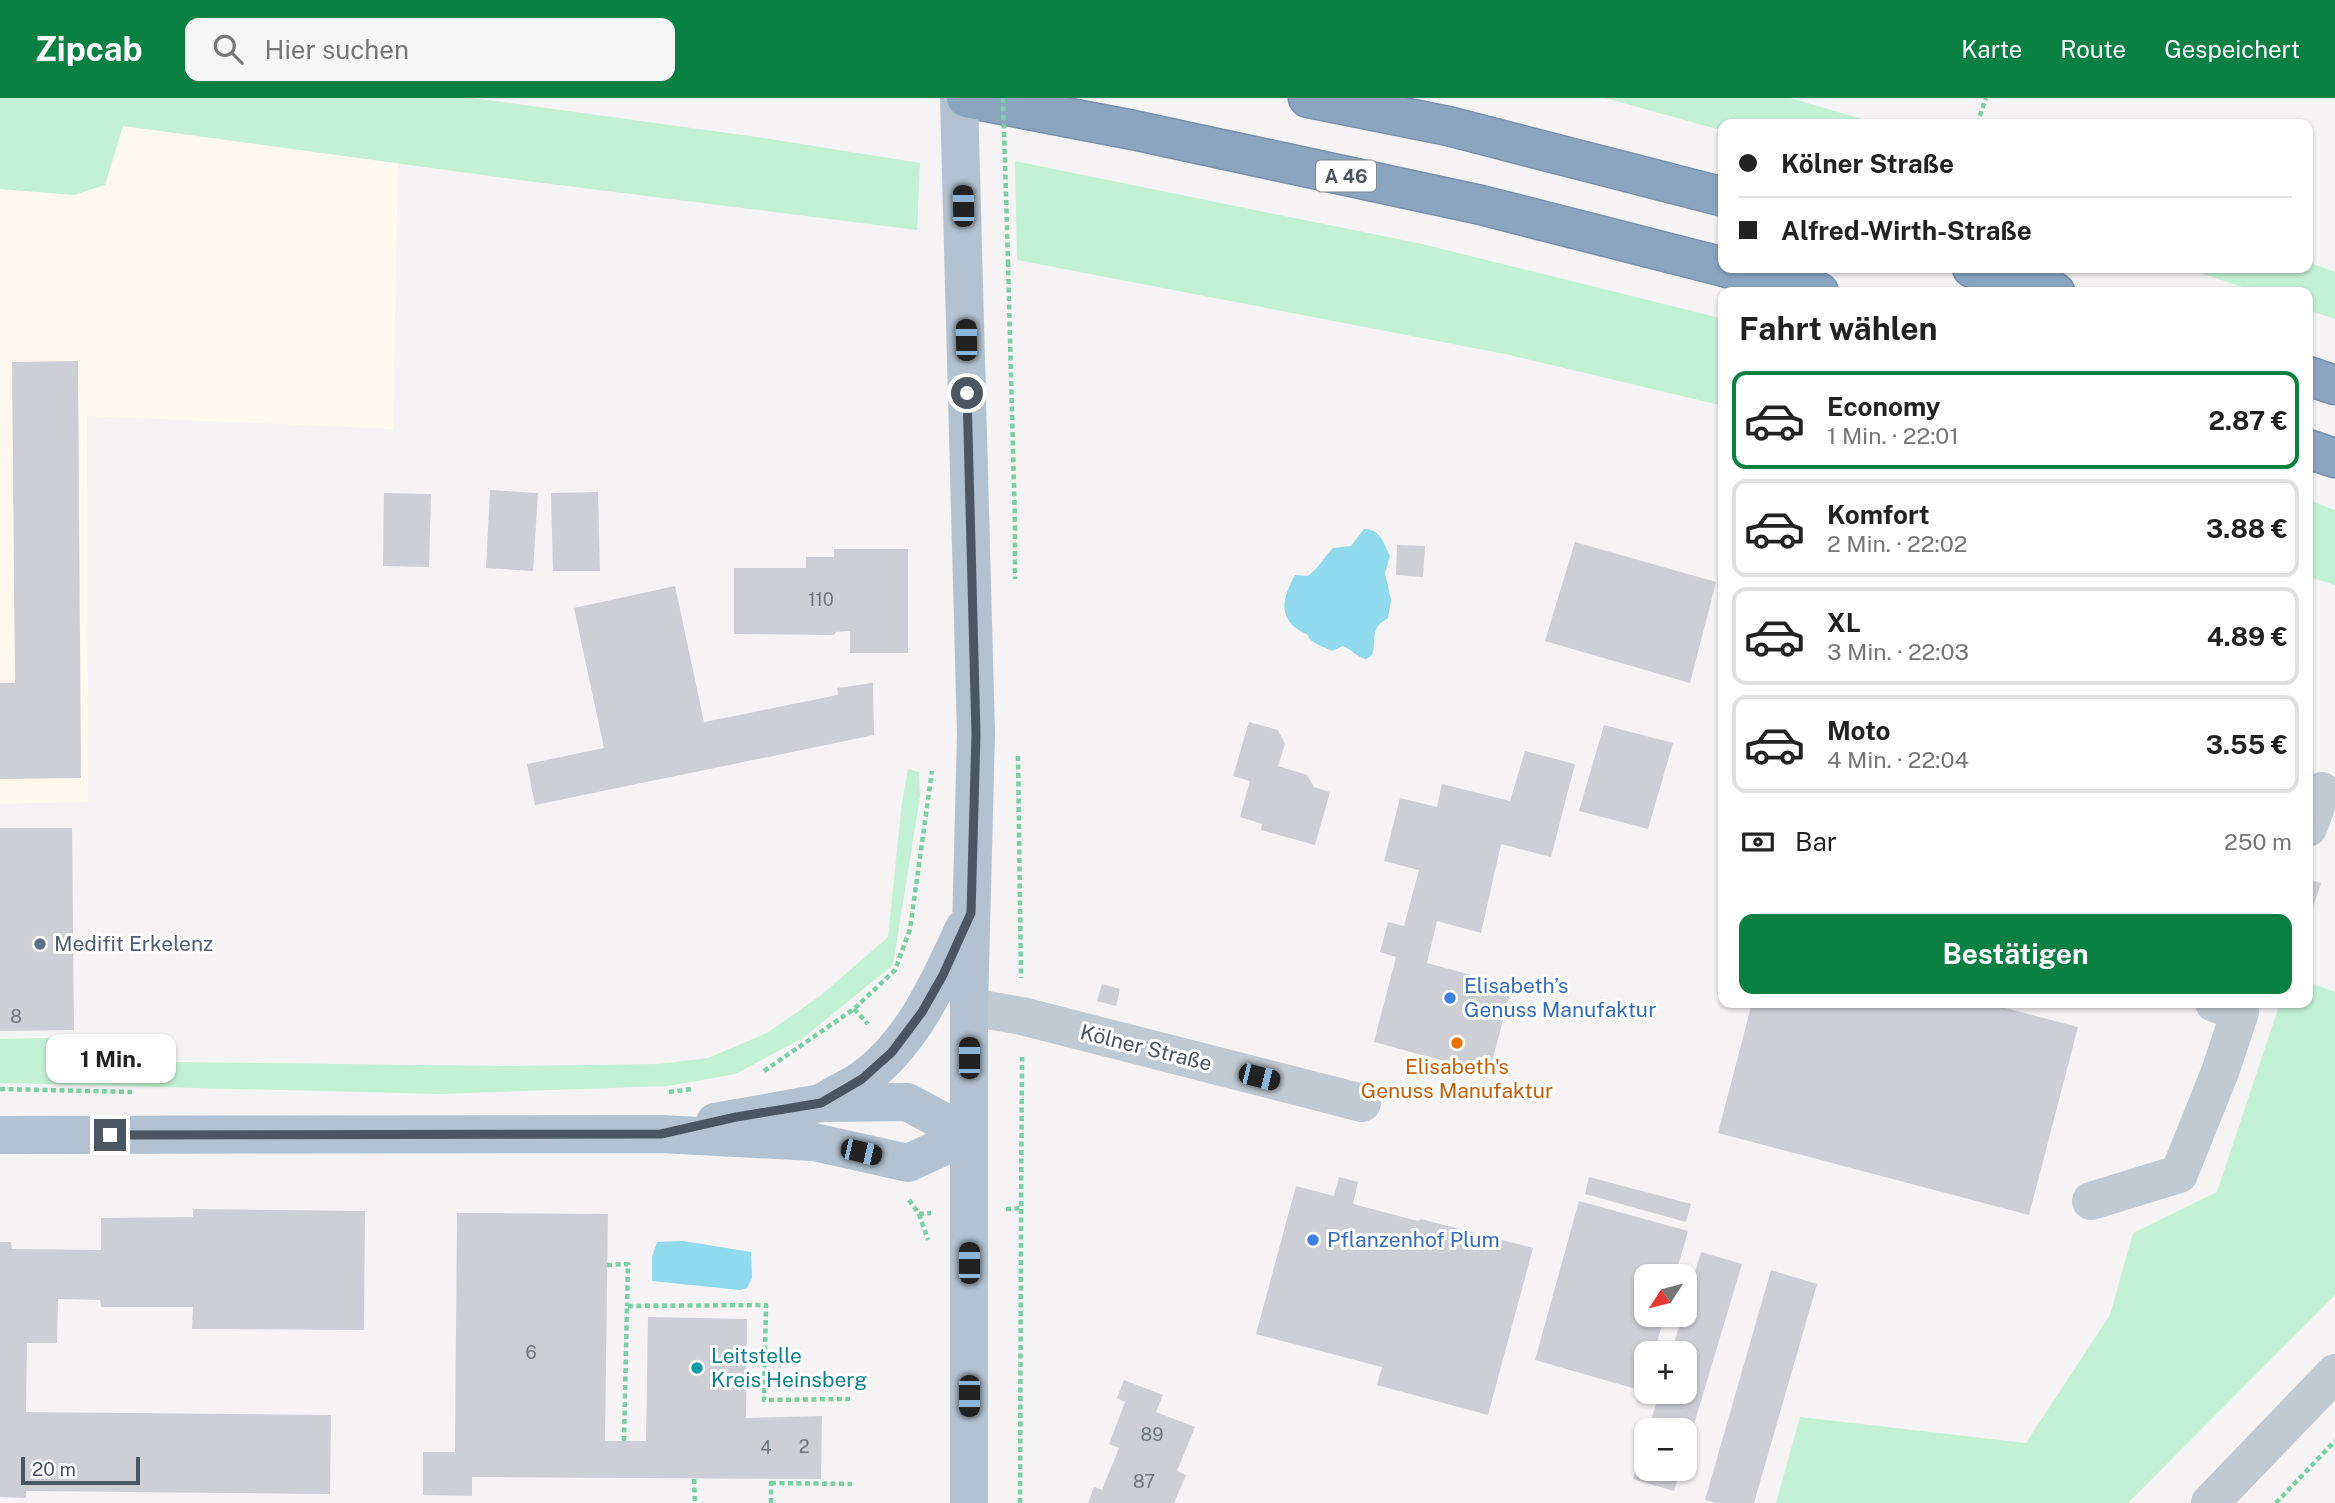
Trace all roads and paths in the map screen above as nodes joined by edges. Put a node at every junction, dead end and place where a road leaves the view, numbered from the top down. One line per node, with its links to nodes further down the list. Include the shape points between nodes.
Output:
1 (960, 98): 23 (main road, via 976,734)
2 (966, 98): 8 (highway, A 46, via 1481,205)
3 (1003, 98): 17 (path, bridge)
4 (1308, 98): 7 (highway, via 1448,126)
5 (1986, 98): 6 (path)
6 (1979, 119)
7 (1718, 195)
8 (1718, 265)
9 (1748, 273): 11 (highway, A 46)
10 (1989, 273): 12 (highway)
11 (1800, 287)
12 (2038, 287)
13 (2313, 378): 14 (highway)
14 (2335, 386)
15 (2313, 451): 16 (highway)
16 (2335, 458)
17 (1014, 591)
18 (1018, 756): 20 (path)
19 (933, 770): 26 (path, via 910,929 895,970 854,1009)
20 (1019, 770)
21 (2322, 791): 22 (street)
22 (2313, 815)
23 (971, 913): 24 (main road); 31 (main road, via 922,1012 892,1052 862,1079)
24 (969, 1007): 32 (street, Kölner Straße, via 1022,1016); 35 (main road)
25 (2232, 1008): 36 (street, via 2220,1072 2179,1174)
26 (761, 1073)
27 (0, 1088): 29 (path)
28 (694, 1089): 30 (path)
29 (136, 1092)
30 (657, 1093)
31 (821, 1103): 33 (main road); 35 (main road, via 907,1101)
32 (1362, 1103)
33 (661, 1134): 34 (main road); 35 (main road, via 814,1142 908,1163)
34 (0, 1135)
35 (969, 1135): 48 (main road)
36 (2091, 1201)
37 (1021, 1208): 49 (path)
38 (607, 1265): 39 (path, via 628,1264)
39 (627, 1306): 41 (path, via 766,1305 764,1400); 42 (path)
40 (2335, 1373): 50 (street)
41 (850, 1399)
42 (624, 1441)
43 (2335, 1441): 51 (path)
44 (694, 1479): 46 (path)
45 (852, 1484): 47 (path, via 771,1481)
46 (695, 1503)
47 (771, 1503)
48 (969, 1503)
49 (1020, 1503)
50 (2210, 1503)
51 (2276, 1503)

